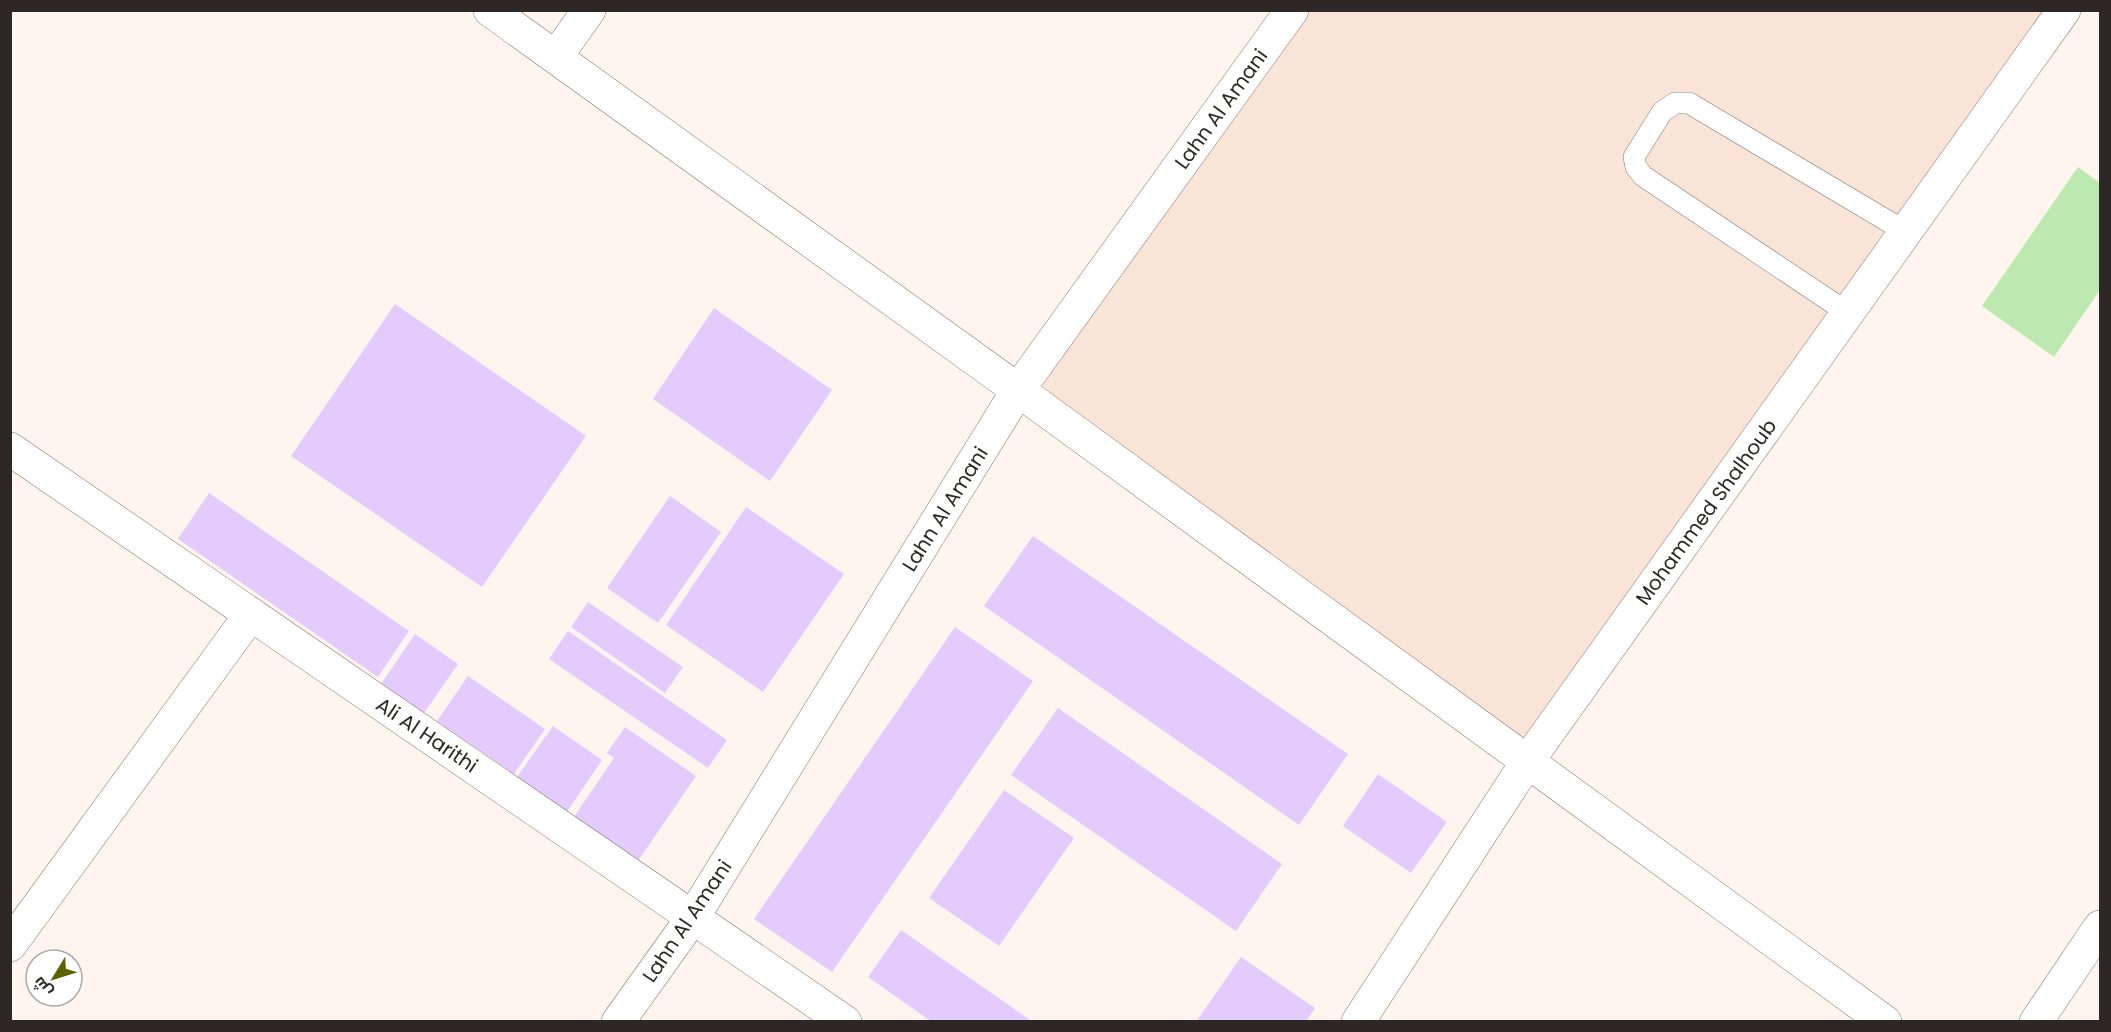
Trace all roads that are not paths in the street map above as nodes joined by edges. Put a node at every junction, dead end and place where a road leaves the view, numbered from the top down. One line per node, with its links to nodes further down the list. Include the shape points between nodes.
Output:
1 (490, 10): 5 (street)
2 (589, 10): 5 (street)
3 (1292, 10): 8 (street, Lahn Al Amani)
4 (2064, 10): 6 (street, Mohammed Shalhoub)
5 (556, 57): 8 (street)
6 (1906, 232): 7 (street, Mohammed Shalhoub); 7 (lane, via 1689,104 1675,103 1662,112 1634,157 1643,176)
7 (1848, 313): 11 (street, Mohammed Shalhoub)
8 (1018, 390): 11 (street); 12 (street, Lahn Al Amani)
9 (10, 449): 10 (street, Ali Al Harithi)
10 (251, 614): 12 (street, Ali Al Harithi); 14 (street)
11 (1527, 762): 17 (street, Mohammed Shalhoub); 18 (street)
12 (693, 917): 15 (street, Lahn Al Amani); 16 (street, Ali Al Harithi)
13 (2100, 927): 19 (street)
14 (10, 945)
15 (618, 1022)
16 (845, 1022)
17 (1358, 1022)
18 (1885, 1022)
19 (2036, 1022)

